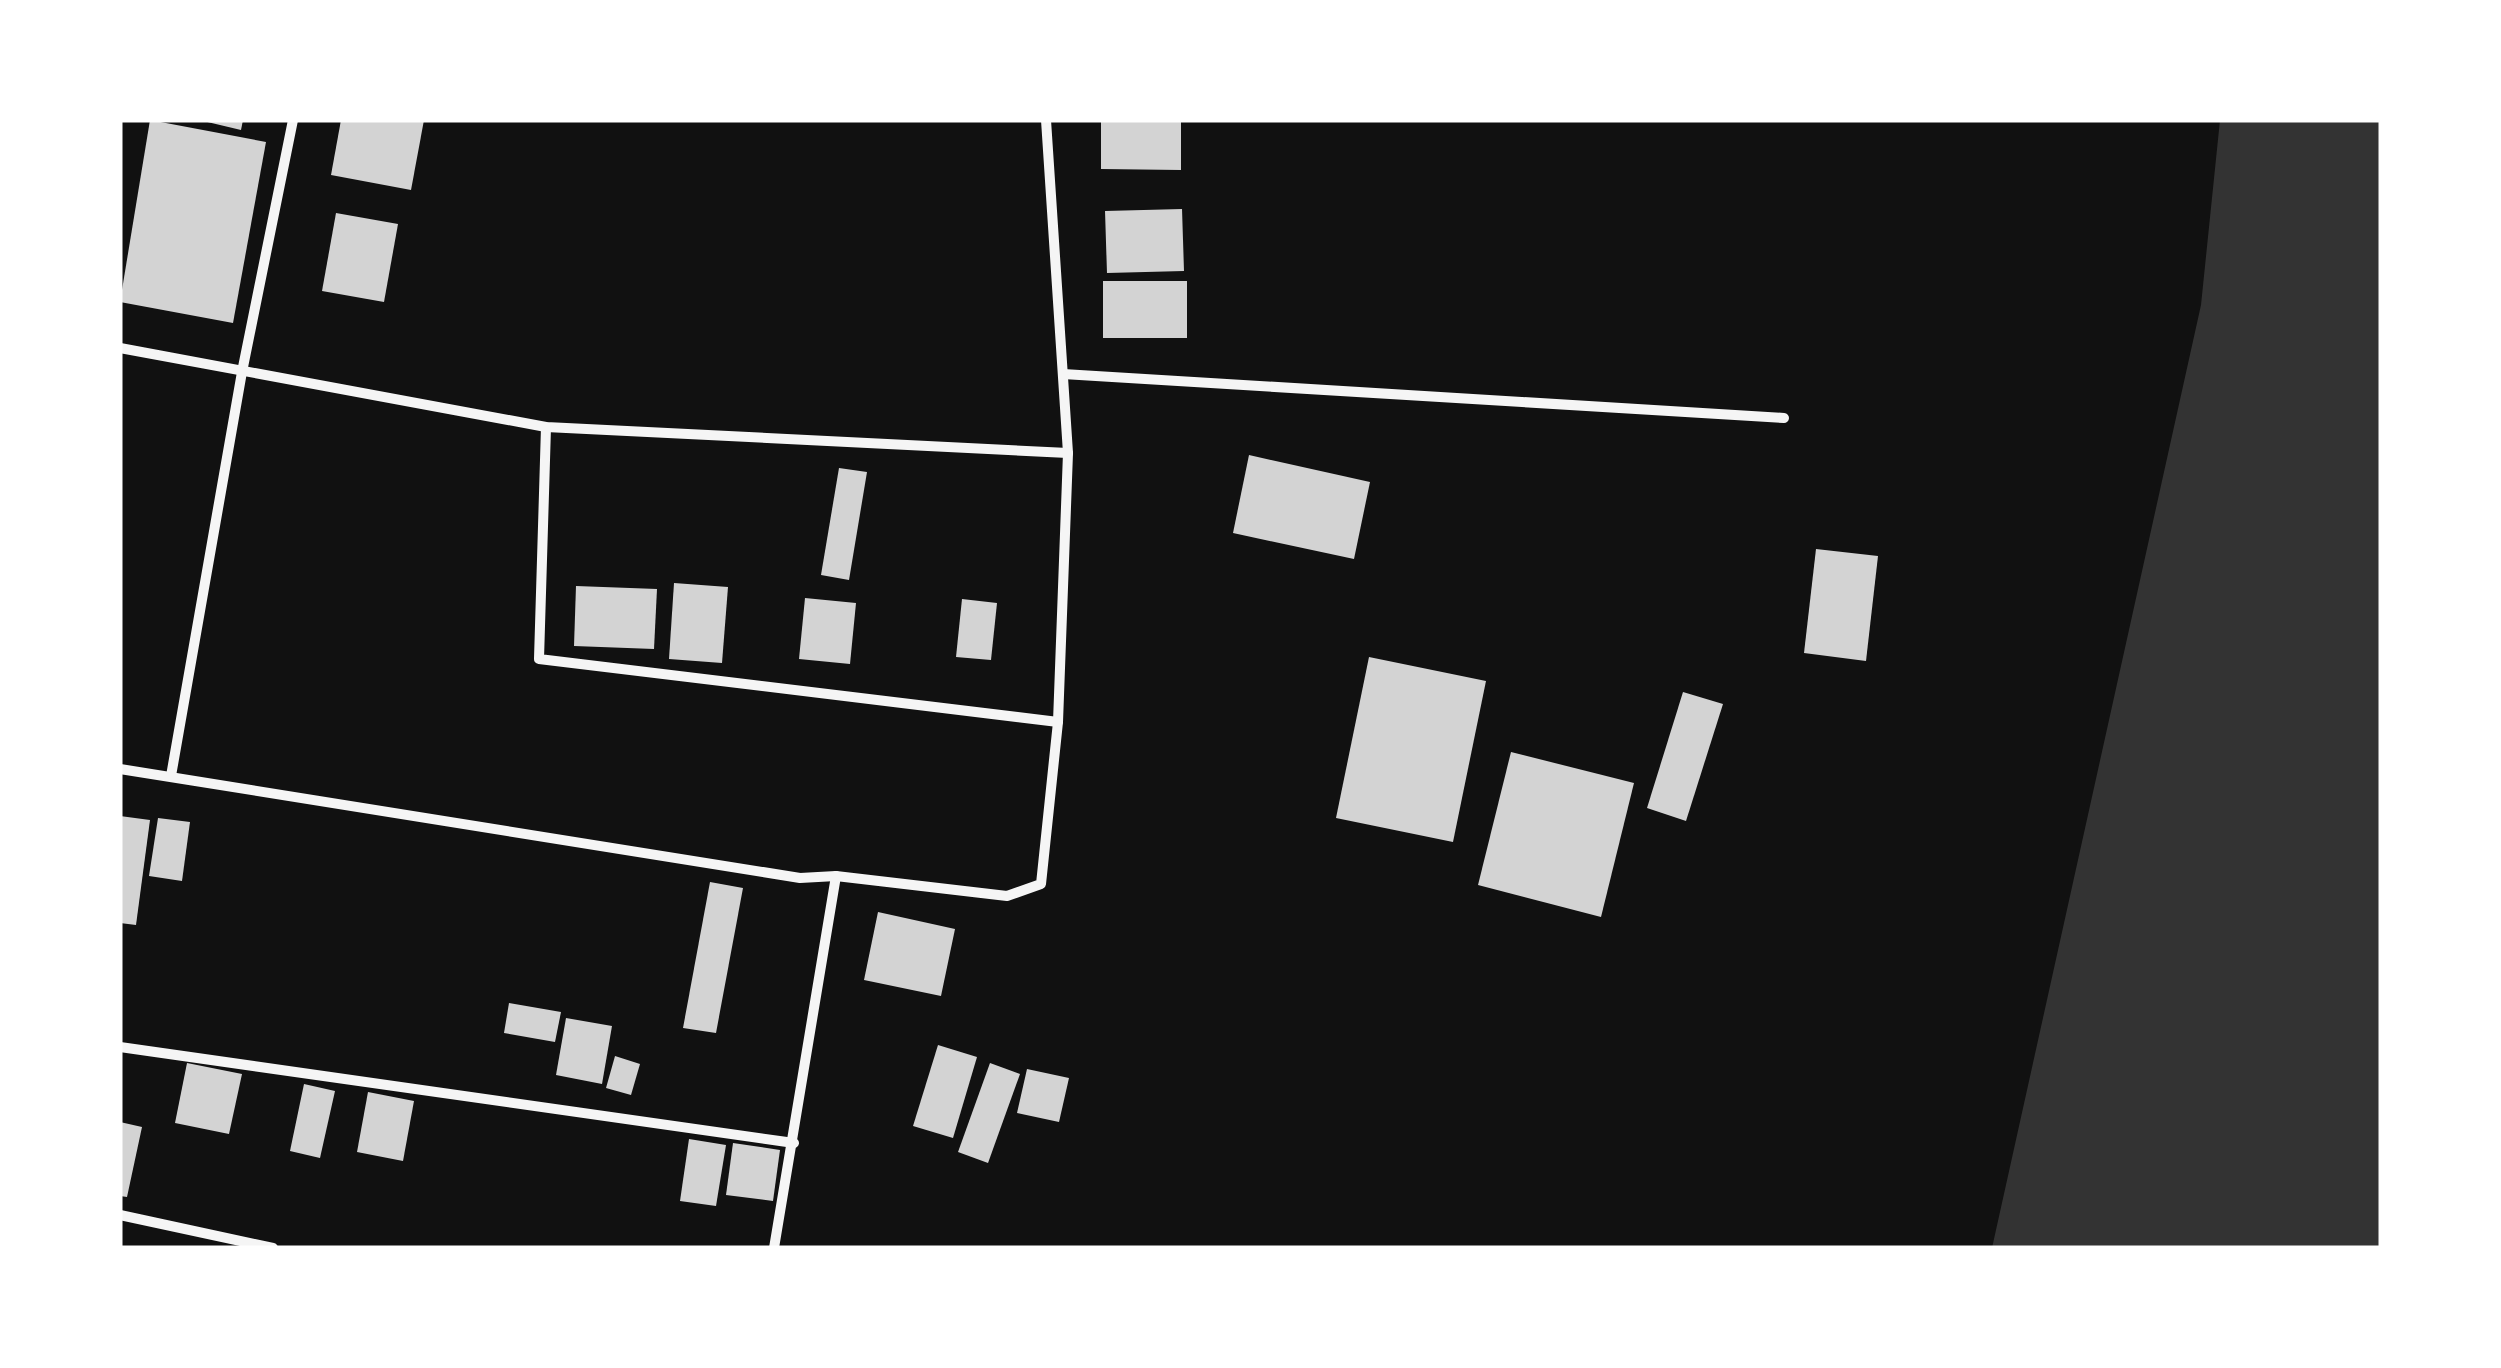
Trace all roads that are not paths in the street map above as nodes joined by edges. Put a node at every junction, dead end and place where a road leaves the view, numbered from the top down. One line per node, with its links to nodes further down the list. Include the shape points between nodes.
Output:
1 (293, 120): 4 (street)
2 (1046, 120): 5 (street)
3 (120, 348): 4 (street)
4 (242, 372): 7 (street); 11 (street)
5 (1063, 374): 6 (street); 8 (street)
6 (1784, 418)
7 (546, 427): 8 (street); 9 (street, via 539,659)
8 (1068, 453): 9 (street)
9 (1058, 722): 12 (street, via 1041,884 1006,896)
10 (120, 770): 11 (street)
11 (171, 776): 12 (street, via 800,878)
12 (836, 876): 14 (street)
13 (120, 1047): 14 (street)
14 (794, 1143): 17 (street)
15 (120, 1215): 16 (street)
16 (274, 1248)
17 (774, 1248)

